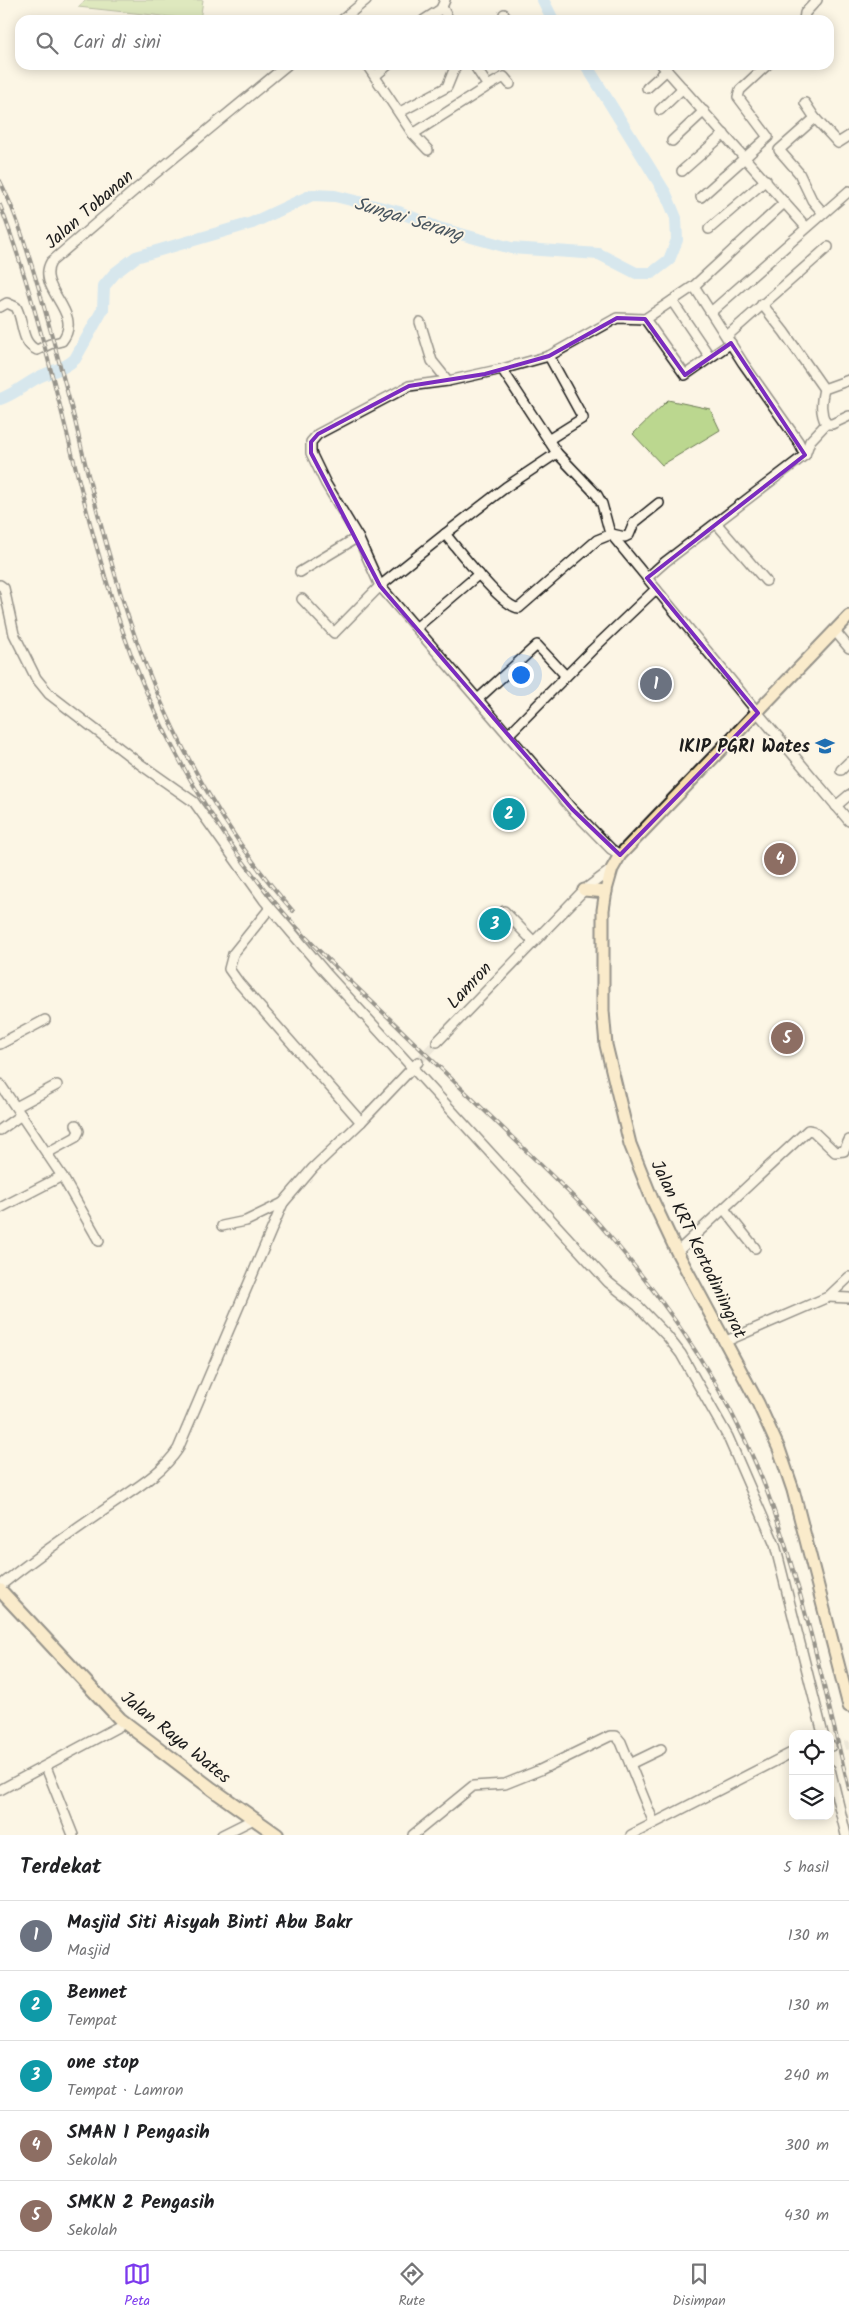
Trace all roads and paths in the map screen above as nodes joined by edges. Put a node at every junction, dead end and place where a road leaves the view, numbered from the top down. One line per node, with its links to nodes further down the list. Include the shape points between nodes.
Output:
1 (366, 0): 4 (street)
2 (818, 0): 6 (street)
3 (443, 4): 5 (street)
4 (348, 15)
5 (430, 15)
6 (805, 15)
7 (281, 70): 45 (street, Jalan Tobanan, via 51,262 48,278 69,327 62,341 37,350 33,348 26,339 16,307 8,303)
8 (371, 70): 15 (street)
9 (382, 70): 15 (street)
10 (454, 70): 23 (street, via 447,87)
11 (477, 70): 17 (street)
12 (662, 70): 18 (street)
13 (666, 70): 19 (street)
14 (762, 70): 28 (street, via 740,90 738,97)
15 (375, 76): 23 (street)
16 (510, 84): 17 (street, via 504,77)
17 (488, 86): 25 (street)
18 (647, 88)
19 (683, 88): 21 (street); 22 (street)
20 (805, 103): 24 (street)
21 (660, 110)
22 (704, 111): 26 (street); 29 (street)
23 (400, 112): 25 (street)
24 (815, 118): 27 (street, via 838,143); 31 (street)
25 (413, 134): 30 (street)
26 (724, 134): 32 (street); 33 (street)
27 (849, 136)
28 (768, 137): 31 (street); 32 (street)
29 (672, 141)
30 (428, 150)
31 (779, 150): 38 (street, via 799,173 812,200)
32 (745, 157): 34 (street); 36 (street)
33 (682, 171)
34 (766, 180): 37 (street); 40 (street)
35 (849, 191): 38 (street)
36 (701, 197)
37 (784, 202): 39 (street); 42 (street)
38 (823, 213): 39 (street)
39 (806, 227): 46 (street)
40 (709, 229)
41 (828, 247): 44 (street)
42 (694, 286): 43 (street); 46 (street)
43 (672, 301): 47 (street); 51 (street)
44 (762, 304): 49 (street); 55 (street)
45 (0, 307)
46 (711, 312): 49 (street)
47 (645, 319): 50 (street, via 625,317 610,320); 51 (street, via 685,375)
48 (420, 322): 54 (street, via 432,361)
49 (729, 339): 51 (street); 60 (street)
50 (549, 356): 52 (street); 58 (street, via 583,418)
51 (710, 357)
52 (502, 369): 54 (street); 58 (street)
53 (849, 380): 55 (street)
54 (448, 381): 65 (street, via 409,386 318,434 311,442 311,454)
55 (824, 389): 57 (street, via 821,402)
56 (849, 416): 57 (street)
57 (826, 424): 60 (street, via 810,441)
58 (548, 440): 59 (street)
59 (557, 453): 63 (street); 64 (street, via 597,495)
60 (805, 455): 62 (street)
61 (659, 503): 64 (street, via 634,522 626,537)
62 (716, 523): 68 (street); 69 (street)
63 (444, 534): 67 (street); 71 (street)
64 (612, 534): 67 (street, via 597,540 519,608 509,606); 68 (street)
65 (358, 537): 66 (street); 71 (street)
66 (300, 572)
67 (479, 574): 75 (street)
68 (647, 578): 72 (street)
69 (766, 581)
70 (0, 585): 91 (street, via 4,588 14,634 36,678 49,694 194,802)
71 (380, 586): 73 (street, via 334,633); 75 (street)
72 (656, 589): 78 (street); 80 (street)
73 (302, 599)
74 (849, 616): 76 (main road, Jalan KRT Kertodiniingrat)
75 (417, 627): 79 (street)
76 (835, 631): 77 (street); 80 (main road, Jalan KRT Kertodiniingrat)
77 (849, 648)
78 (566, 676): 79 (street, via 537,645); 81 (street)
79 (478, 699): 81 (street)
80 (758, 713): 85 (street); 87 (main road, Jalan KRT Kertodiniingrat)
81 (508, 735): 87 (street, via 572,808)
82 (849, 762): 83 (street)
83 (841, 770)
84 (849, 795): 85 (street)
85 (836, 806): 86 (street)
86 (849, 821)
87 (620, 855): 88 (main road, Jalan KRT Kertodiniingrat)
88 (612, 869): 89 (street, Lamron); 90 (main road, Jalan KRT Kertodiniingrat)
89 (584, 890): 90 (main road); 93 (street, Lamron)
90 (606, 892): 113 (main road, Jalan KRT Kertodiniingrat, via 603,910 603,1011 606,1045 630,1144)
91 (270, 908): 97 (street); 101 (street, via 233,954 229,969)
92 (504, 911): 93 (street)
93 (534, 941): 95 (street, Lamron)
94 (45, 1020): 96 (street)
95 (437, 1042)
96 (0, 1044)
97 (415, 1066): 101 (street); 123 (street, via 608,1282 651,1318 681,1354 728,1437 775,1545)
98 (0, 1084): 100 (street)
99 (57, 1085): 100 (street)
100 (19, 1111): 103 (street); 105 (street)
101 (361, 1122): 107 (street, via 313,1168)
102 (76, 1125): 105 (street, via 79,1132 76,1137)
103 (0, 1130)
104 (849, 1140): 109 (street, via 844,1151 835,1152 808,1130)
105 (47, 1153): 106 (street)
106 (62, 1176): 108 (street); 111 (street)
107 (283, 1203): 110 (street, via 246,1221); 118 (street, via 173,1457)
108 (0, 1208)
109 (724, 1209): 112 (street); 113 (street)
110 (222, 1226)
111 (99, 1242)
112 (755, 1248)
113 (677, 1252): 117 (main road, Jalan KRT Kertodiniingrat)
114 (849, 1277): 115 (street)
115 (828, 1297): 116 (street); 117 (street)
116 (849, 1298)
117 (724, 1342): 120 (main road, Jalan KRT Kertodiniingrat, via 779,1449)
118 (0, 1586)
119 (0, 1590): 122 (highway, Jalan Raya Wates)
120 (844, 1668): 121 (main road, Jalan KRT Kertodiniingrat)
121 (849, 1706)
122 (125, 1723): 127 (street); 130 (highway, Jalan Raya Wates)
123 (822, 1730)
124 (660, 1749): 126 (street)
125 (789, 1754): 131 (street)
126 (630, 1764): 131 (street); 135 (street, via 621,1742 616,1736 610,1736 505,1784 473,1786)
127 (46, 1767): 129 (street); 132 (street)
128 (831, 1775): 137 (street)
129 (0, 1790)
130 (254, 1819): 133 (street); 134 (highway, Jalan Raya Wates)
131 (654, 1823): 136 (street)
132 (73, 1835)
133 (222, 1835)
134 (277, 1835)
135 (413, 1835)
136 (631, 1835)
137 (846, 1835)

